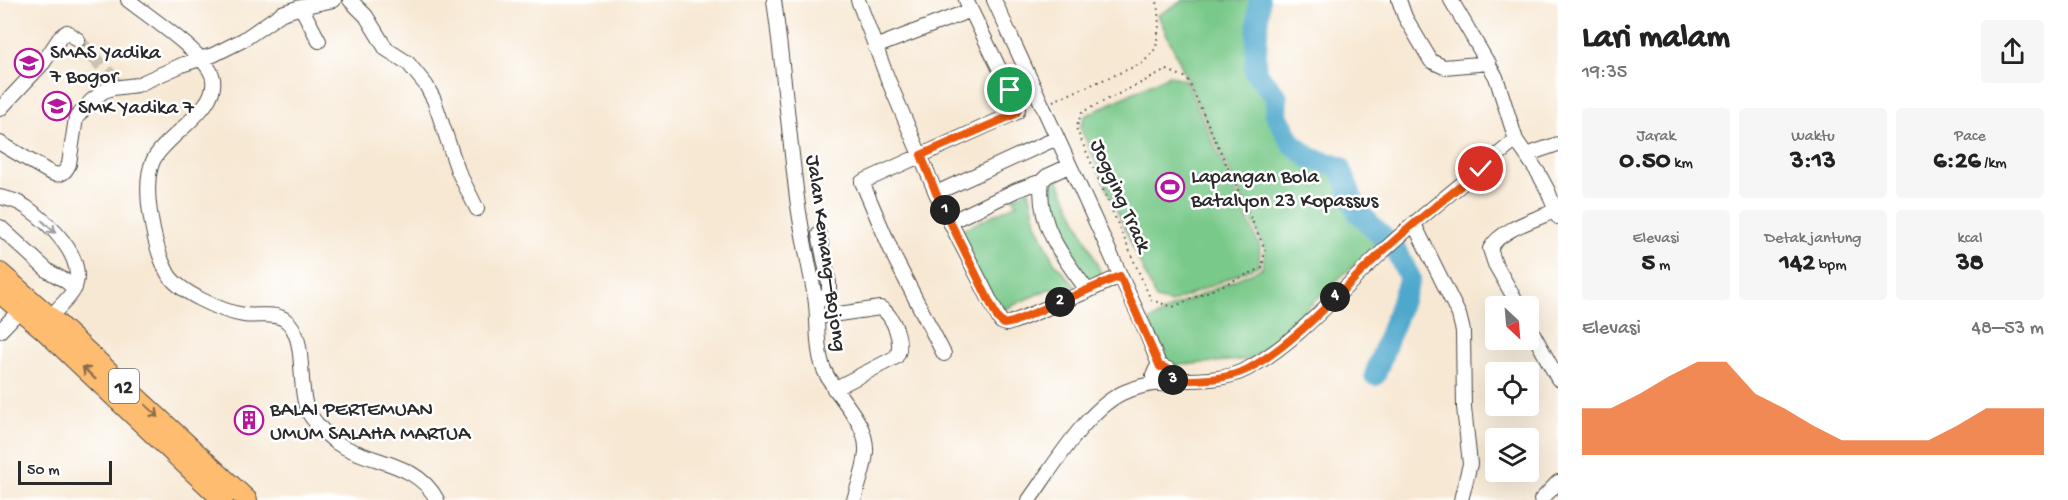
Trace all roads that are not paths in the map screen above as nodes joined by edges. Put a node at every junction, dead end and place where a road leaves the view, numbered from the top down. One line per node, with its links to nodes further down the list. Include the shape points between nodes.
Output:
1 (128, 0): 14 (street)
2 (334, 0): 10 (street)
3 (350, 0): 27 (street, via 366,16 386,49 408,63 426,85 458,171)
4 (774, 0): 40 (street, Jalan Kemang–Bojong, via 797,200)
5 (994, 0): 17 (street)
6 (1399, 0): 15 (street, via 1431,62 1444,67)
7 (1451, 0): 15 (street)
8 (863, 2): 13 (street)
9 (968, 5): 13 (street); 21 (street, via 1018,109 1013,115)
10 (301, 7): 12 (street); 14 (street, via 277,16 243,40)
11 (78, 40): 16 (street, via 67,32 61,36 43,63)
12 (319, 41)
13 (874, 47): 21 (street)
14 (202, 59): 19 (street, via 137,85 105,91 79,114 69,164 60,174 49,172); 55 (street, via 212,75 211,93 184,129 157,154 150,170 150,216 166,271 181,287 217,306 245,315 272,315 286,320 298,343 304,401 316,423 347,448 403,468 428,486)
15 (1489, 63): 18 (street)
16 (0, 109)
17 (1057, 138): 23 (street); 25 (street)
18 (1515, 140): 22 (street); 31 (street)
19 (0, 143)
20 (1558, 144): 22 (street)
21 (921, 155): 25 (street); 46 (street, via 862,182 895,259)
22 (1526, 155): 28 (street)
23 (1070, 166): 24 (street); 35 (street)
24 (1042, 181): 30 (street); 37 (street, via 1049,230 1061,255)
25 (936, 193): 30 (street)
26 (0, 197): 36 (street, one-way to 36, via 26,207 64,241 75,261 76,271)
27 (477, 209)
28 (1557, 214): 39 (street, via 1508,232 1490,249 1494,264)
29 (0, 219): 36 (street, via 11,224)
30 (950, 222): 37 (street, via 1001,322 1013,322)
31 (1414, 224): 49 (street, via 1288,340 1247,369 1209,380); 58 (street, via 1460,315 1463,331 1470,465)
32 (0, 226): 36 (street, via 48,271)
33 (819, 234): 40 (street, via 829,288 824,299)
34 (0, 273): 43 (highway, 12)
35 (1120, 276): 37 (street); 47 (street)
36 (69, 284): 43 (street)
37 (1088, 291)
38 (0, 294): 41 (highway, 12)
39 (1513, 296)
40 (816, 300): 42 (street, Jalan Kemang–Bojong)
41 (20, 310): 43 (highway, 12); 44 (street)
42 (818, 317): 51 (street, Jalan Kemang–Bojong, via 819,350); 51 (street, via 884,309 899,340 896,357)
43 (47, 323): 53 (highway, 12, one-way to 43); 54 (highway, 12, one-way to 54)
44 (0, 331)
45 (1539, 344): 48 (street)
46 (944, 354)
47 (1160, 367): 49 (street, via 1170,370); 50 (street, via 1154,372)
48 (1558, 379)
49 (1171, 380): 50 (street, via 1167,384)
50 (1156, 383): 57 (street, via 1124,392 1099,410)
51 (834, 389): 56 (street, Jalan Kemang–Bojong, via 856,419 866,443)
52 (1558, 482): 59 (street)
53 (223, 500)
54 (247, 500)
55 (437, 500)
56 (854, 500)
57 (1029, 500)
58 (1461, 500)
59 (1541, 500)

